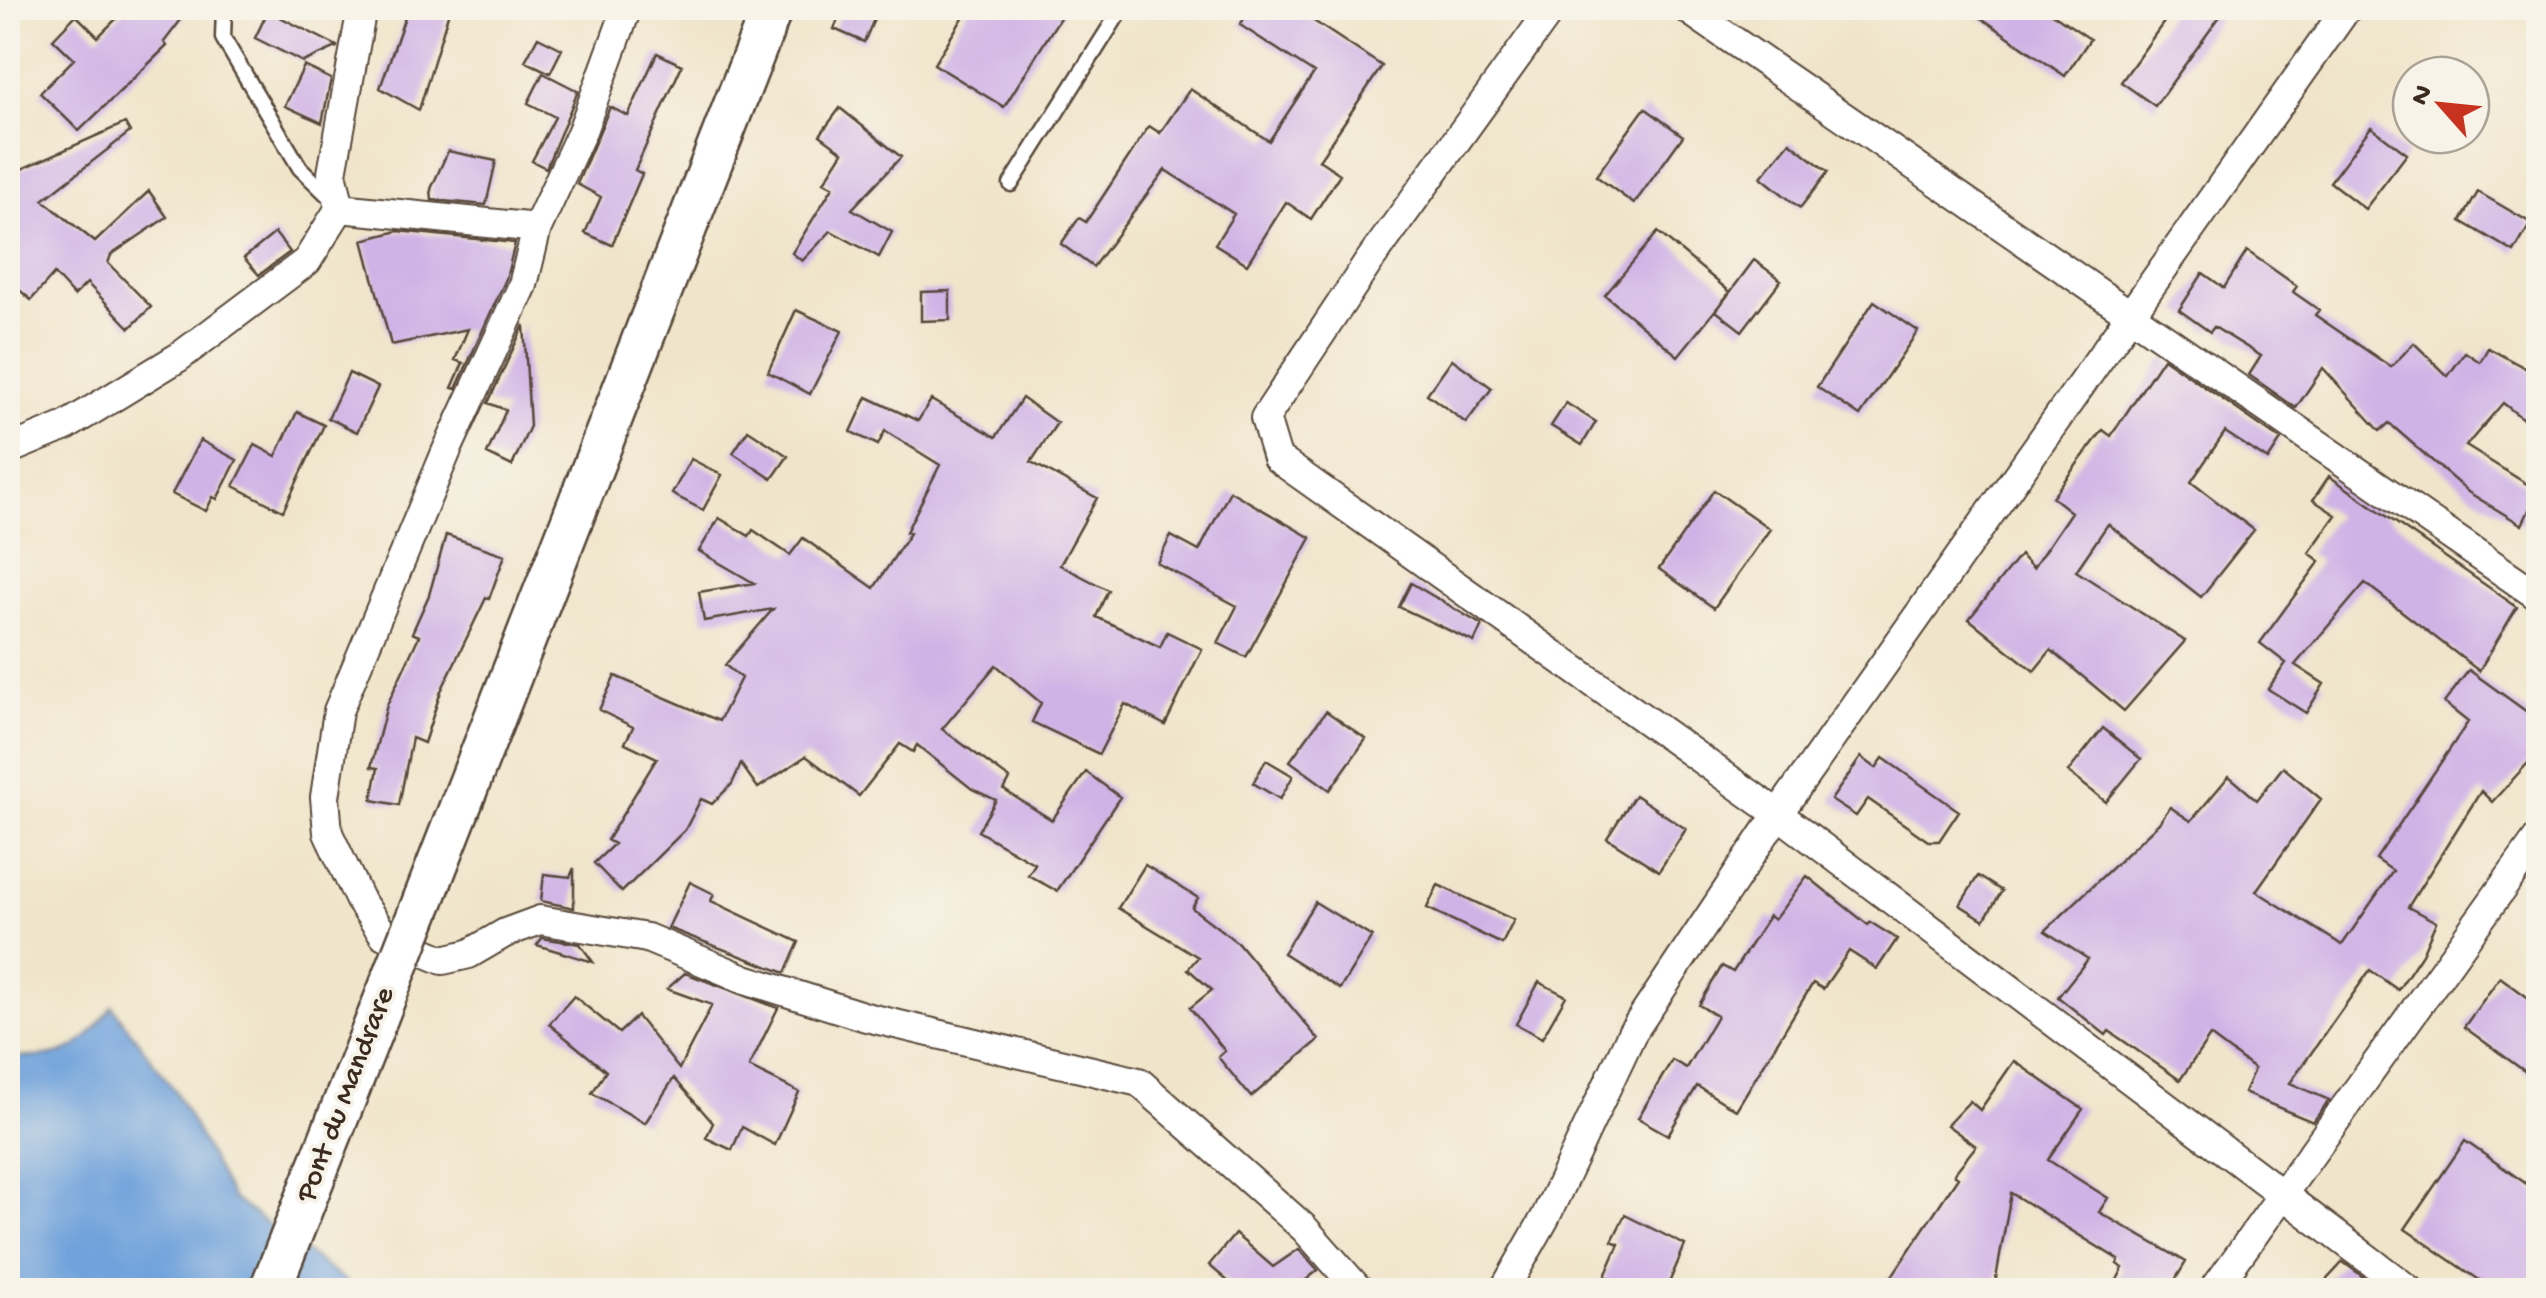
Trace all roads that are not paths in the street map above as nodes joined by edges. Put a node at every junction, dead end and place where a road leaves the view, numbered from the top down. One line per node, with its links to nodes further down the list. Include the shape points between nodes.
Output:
1 (224, 8): 10 (lane, via 223,38 300,168)
2 (362, 8): 10 (street, via 332,173)
3 (627, 8): 11 (street, via 582,132)
4 (772, 8): 18 (main road, Pont du Mandrare, bridge)
5 (1122, 8): 9 (lane)
6 (1552, 8): 15 (street, via 1265,418 1276,458)
7 (1686, 8): 12 (street)
8 (2347, 8): 12 (street)
9 (1011, 184)
10 (340, 208): 11 (street); 13 (street, via 308,261 179,356 66,426)
11 (537, 228): 19 (street, via 523,285 338,711 325,798 328,832 384,935 443,960 540,920 647,938 745,979 866,1017 1139,1082 1304,1228)
12 (2128, 315): 14 (street); 15 (street)
13 (8, 450)
14 (2538, 596)
15 (1778, 814): 17 (street); 20 (street, via 1632,1034)
16 (2538, 838): 17 (street)
17 (2284, 1196): 21 (street); 22 (street)
18 (270, 1290)
19 (1359, 1290)
20 (1504, 1290)
21 (2214, 1290)
22 (2409, 1290)

